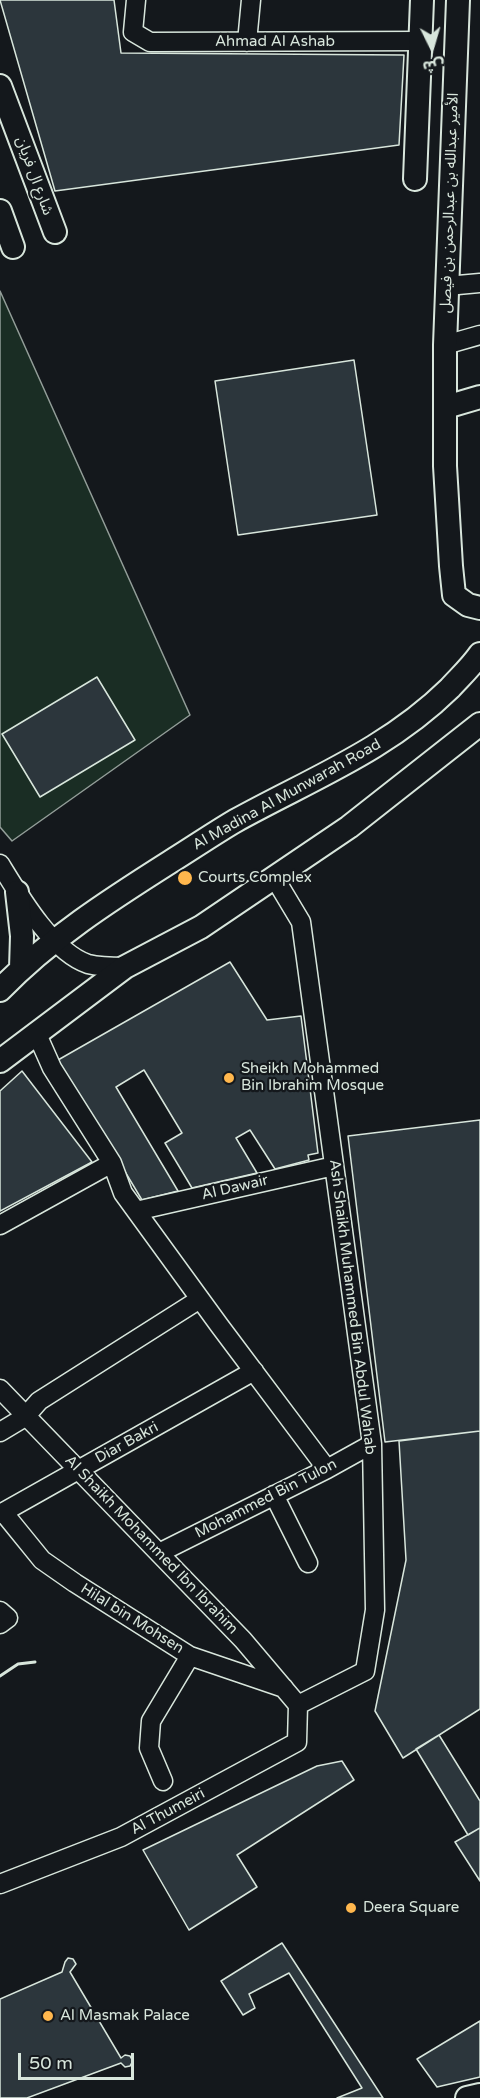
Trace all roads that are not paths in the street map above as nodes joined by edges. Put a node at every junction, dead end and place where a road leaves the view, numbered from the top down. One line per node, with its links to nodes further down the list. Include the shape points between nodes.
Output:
1 (136, 0): 6 (street, Ahmad Al Ashab, via 133,32 150,42)
2 (251, 0): 6 (street)
3 (422, 0): 5 (main road)
4 (458, 0): 13 (main road, الأمير عبدالله بن عبدالرحمن بن فيصل)
5 (421, 41): 6 (street, Ahmad Al Ashab); 8 (main road)
6 (247, 42)
7 (0, 86): 10 (main road, شارع ال فريان)
8 (415, 179)
9 (0, 212): 11 (main road)
10 (55, 232)
11 (13, 247)
12 (480, 284): 13 (street)
13 (447, 286): 15 (main road, الأمير عبدالله بن عبدالرحمن بن فيصل)
14 (480, 335): 15 (street)
15 (445, 345): 17 (main road, الأمير عبدالله بن عبدالرحمن بن فيصل)
16 (480, 397): 17 (main road)
17 (446, 407): 18 (main road, via 445,466 454,595)
18 (480, 609)
19 (480, 654): 24 (main road, Al Madina Al Munwarah Road, via 427,710 370,750 234,822 137,882)
20 (480, 724): 22 (main road, via 349,826)
21 (0, 864): 23 (street)
22 (274, 877): 26 (main road, via 201,927); 31 (street, Ash Shaikh Muhammed Bin Abdul Wahab, via 302,922)
23 (17, 892): 24 (street); 25 (main road)
24 (54, 940): 25 (main road, Al Madina Al Munwarah Road); 26 (street, via 89,964)
25 (21, 968): 27 (main road, Al Madina Al Munwarah Road)
26 (125, 968): 28 (main road)
27 (0, 990)
28 (36, 1032): 29 (main road); 30 (street, via 52,1068)
29 (0, 1060)
30 (112, 1163): 32 (street, via 123,1193); 33 (street)
31 (334, 1166): 32 (street, Al Dawair); 39 (street, Ash Shaikh Muhammed Bin Abdul Wahab)
32 (136, 1211): 34 (street)
33 (0, 1225)
34 (200, 1299): 35 (street); 37 (street, via 39,1401)
35 (254, 1371): 40 (street); 41 (street, Diar Bakri)
36 (0, 1389): 37 (street, Al Shaikh Mohammed Ibn Ibrahim)
37 (25, 1417): 38 (street); 41 (street, Al Shaikh Mohammed Ibn Ibrahim)
38 (0, 1432)
39 (372, 1444): 40 (street, Mohammed Bin Tulon); 50 (street, Ash Shaikh Muhammed Bin Abdul Wahab, via 375,1610 365,1671)
40 (327, 1469): 42 (street, Mohammed Bin Tulon)
41 (78, 1470): 43 (street, Diar Bakri); 44 (street, Al Shaikh Mohammed Ibn Ibrahim)
42 (274, 1495): 44 (street, Mohammed Bin Tulon); 45 (street)
43 (2, 1513): 48 (street, Hilal bin Mohsen, via 42,1560)
44 (159, 1553): 49 (street, Al Shaikh Mohammed Ibn Ibrahim)
45 (308, 1563)
46 (0, 1611): 47 (street, via 8,1618)
47 (0, 1624)
48 (190, 1656): 49 (street, Hilal bin Mohsen); 51 (street, via 151,1721 148,1748)
49 (285, 1689): 50 (street, Al Shaikh Mohammed Ibn Ibrahim)
50 (298, 1705): 52 (street, Al Thumeiri, via 297,1742 121,1837)
51 (163, 1781)
52 (0, 1884)
53 (480, 2096): 54 (main road)
54 (467, 2098)

